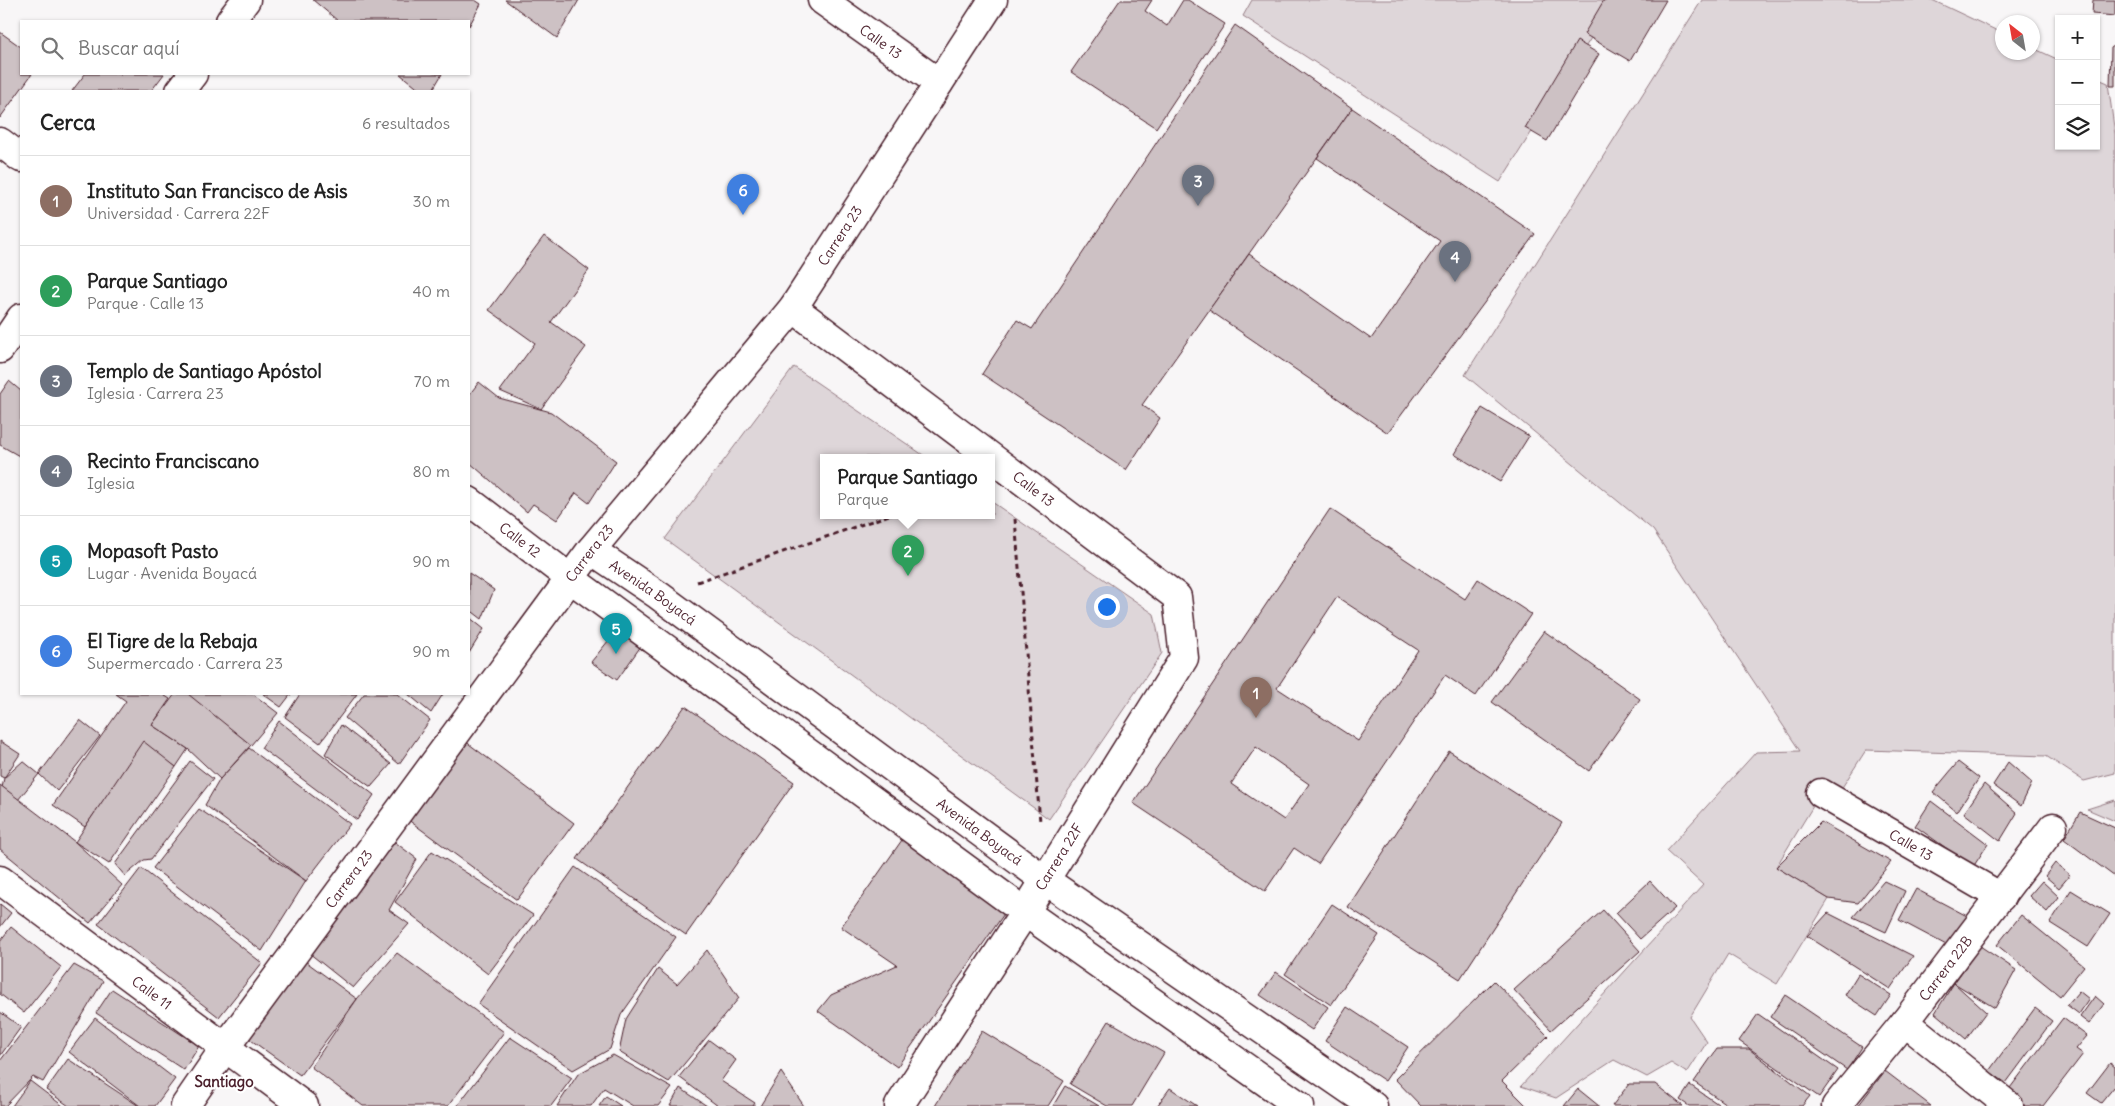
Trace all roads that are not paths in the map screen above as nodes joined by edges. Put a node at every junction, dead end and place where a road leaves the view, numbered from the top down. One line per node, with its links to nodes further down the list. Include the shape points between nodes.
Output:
1 (246, 0): 4 (street)
2 (822, 0): 6 (street, Calle 13)
3 (993, 0): 6 (street, Carrera 23)
4 (231, 20)
5 (191, 75): 7 (street)
6 (939, 82): 10 (street, Carrera 23)
7 (181, 90)
8 (0, 142): 9 (street)
9 (20, 157)
10 (793, 308): 13 (street, Calle 13); 16 (street, Carrera 23)
11 (20, 320): 12 (street)
12 (0, 350)
13 (987, 454)
14 (995, 460): 18 (street, Calle 13)
15 (470, 502): 17 (street, Calle 12)
16 (591, 550): 17 (street, Carrera 23); 22 (street, Avenida Boyacá, via 658,595)
17 (571, 579): 24 (street); 26 (street, Carrera 23)
18 (1177, 597): 22 (street, Carrera 22F, via 1184,658)
19 (1822, 793): 23 (street, Calle 13)
20 (2052, 827): 23 (street, Carrera 22B)
21 (0, 880): 26 (street, Calle 11)
22 (1045, 880): 24 (street, Carrera 22F); 31 (street, Avenida Boyacá)
23 (2001, 897): 25 (street, Carrera 22B)
24 (1025, 912): 29 (street, Carrera 22F); 30 (street)
25 (1905, 1022): 32 (street, Carrera 22B); 33 (street)
26 (224, 1049): 27 (street, Carrera 23); 28 (street, Calle 11)
27 (185, 1106)
28 (304, 1106)
29 (899, 1106)
30 (1300, 1106)
31 (1373, 1106)
32 (1836, 1106)
33 (2009, 1106)

